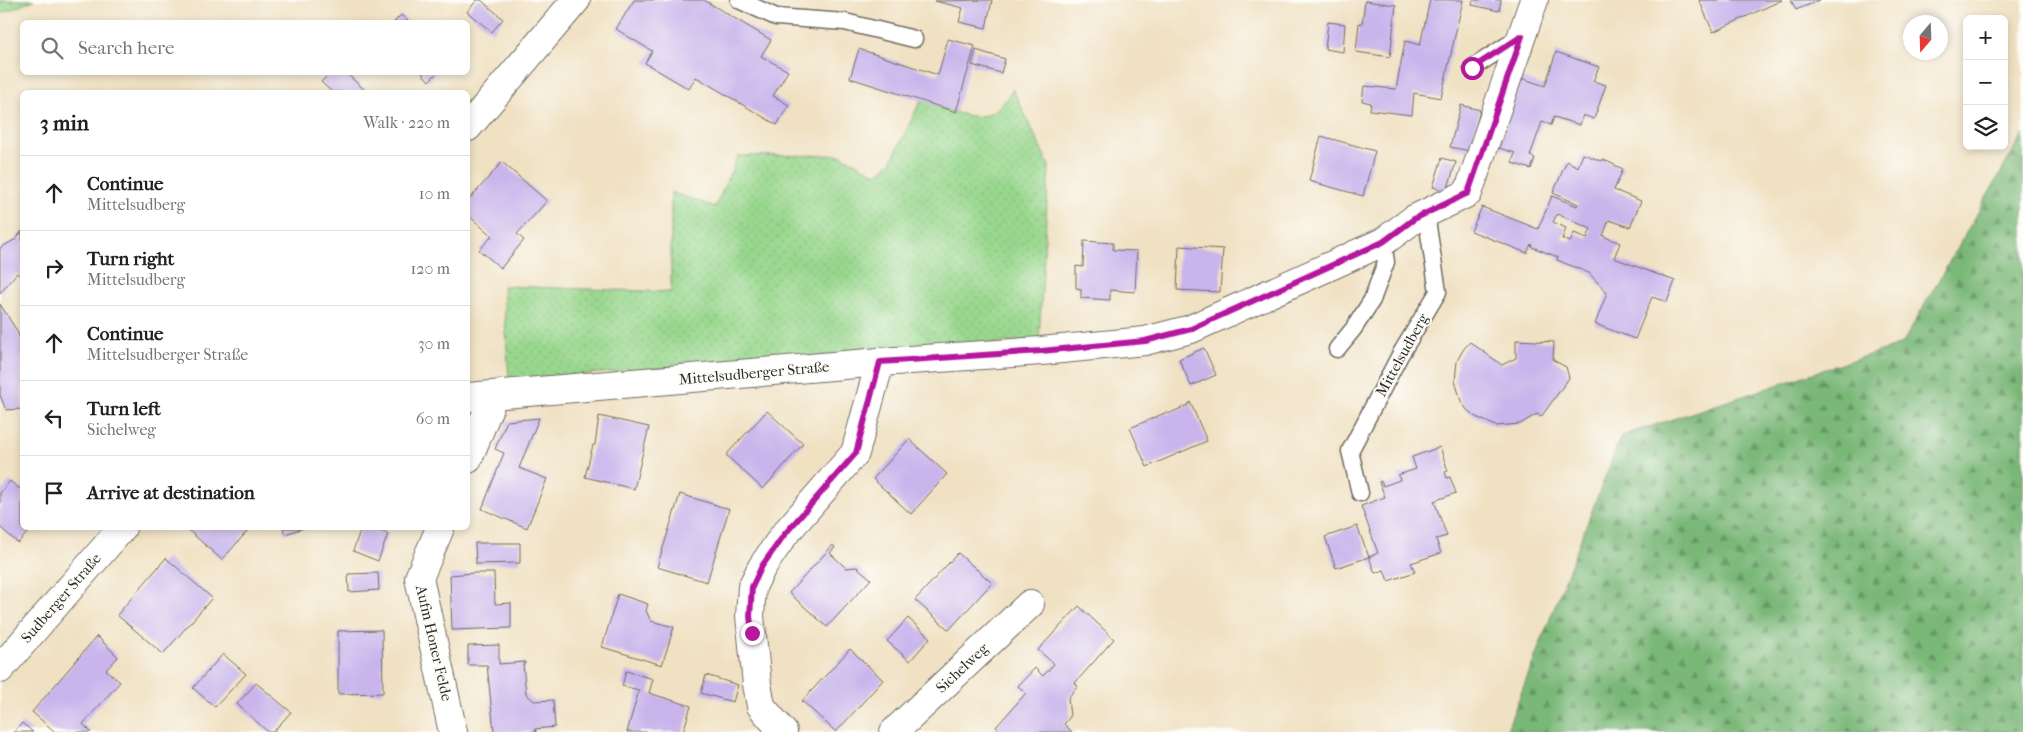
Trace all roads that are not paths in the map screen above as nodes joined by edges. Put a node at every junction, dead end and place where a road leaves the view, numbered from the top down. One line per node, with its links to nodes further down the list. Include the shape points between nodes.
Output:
1 (576, 0): 7 (street)
2 (739, 0): 5 (lane, via 776,17 845,22)
3 (1534, 0): 4 (street)
4 (1522, 36): 6 (lane); 8 (street, via 1468,193)
5 (914, 39)
6 (1472, 68)
7 (470, 125)
8 (1426, 214): 9 (street); 14 (lane, Mittelsudberg, via 1438,292 1400,355 1350,451)
9 (1383, 242): 10 (lane, via 1386,262 1372,300); 11 (street, Mittelsudberger Straße, via 1191,329 1145,341)
10 (1337, 349)
11 (880, 362): 12 (street, Mittelsudberger Straße); 20 (street, via 856,453 784,535 752,587 750,616 756,684 761,706)
12 (481, 396): 13 (street)
13 (470, 450)
14 (1360, 493)
15 (120, 530): 18 (street, Sudberger Straße)
16 (439, 530): 19 (street, Aufm Honer Felde, via 419,578)
17 (1030, 604): 21 (street, Sichelweg)
18 (0, 669)
19 (454, 732)
20 (783, 732)
21 (894, 732)

